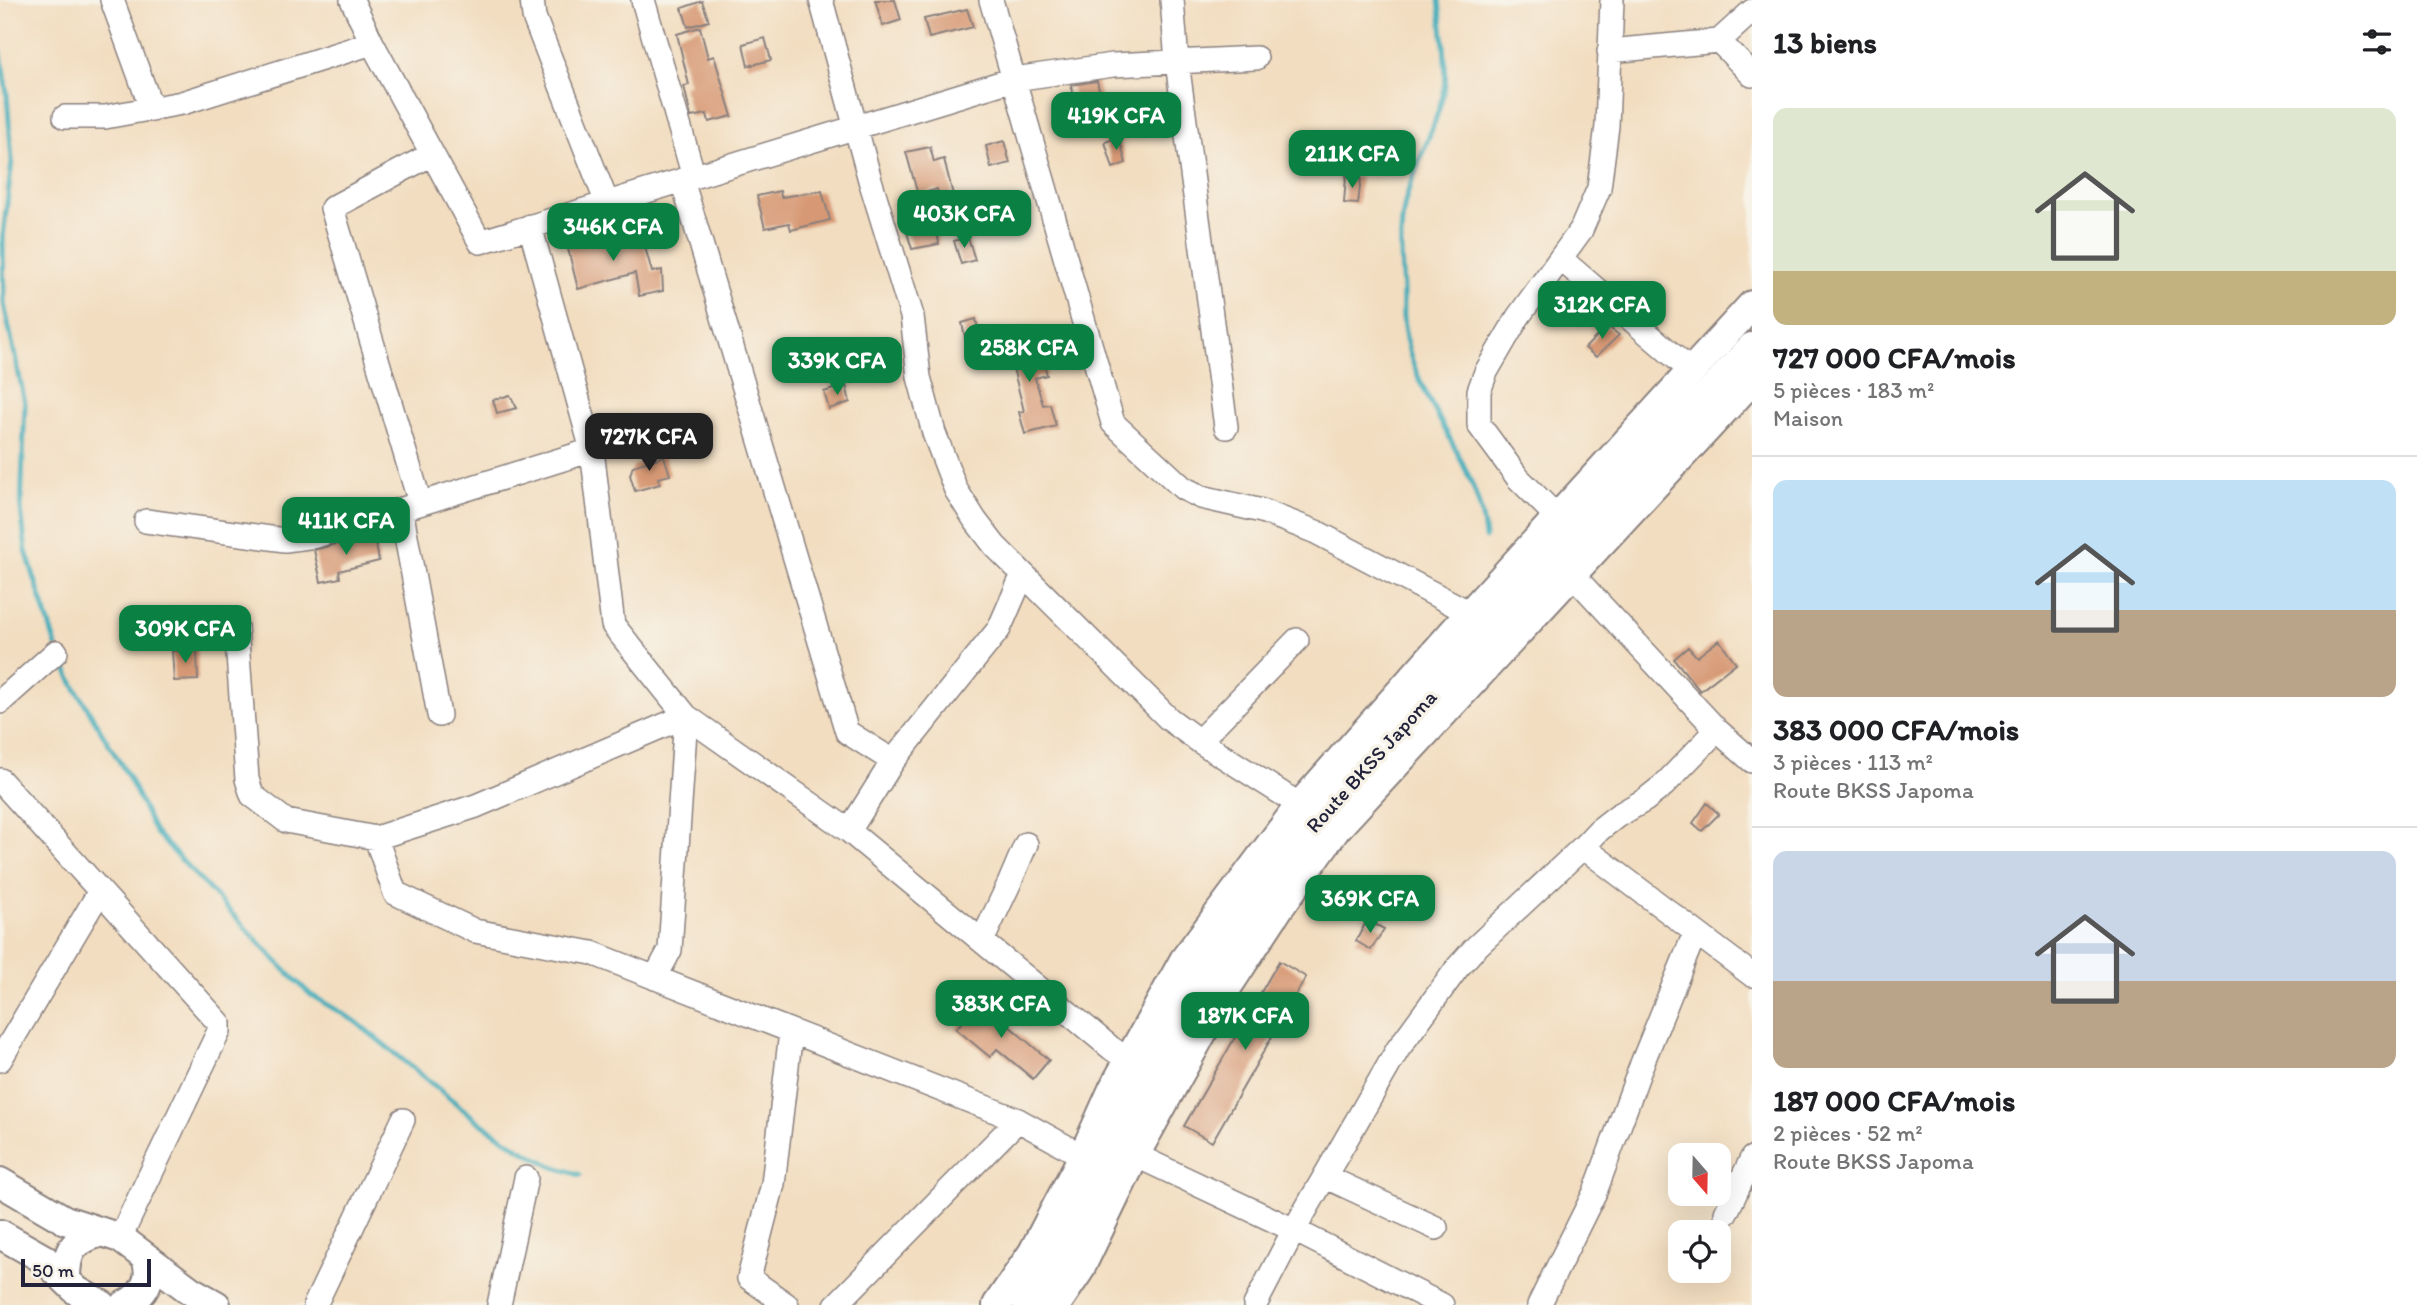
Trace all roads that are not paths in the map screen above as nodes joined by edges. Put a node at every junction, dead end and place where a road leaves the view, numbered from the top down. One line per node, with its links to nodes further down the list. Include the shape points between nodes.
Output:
1 (112, 0): 17 (street)
2 (352, 0): 11 (street)
3 (532, 0): 22 (street, via 534,17)
4 (643, 0): 21 (street)
5 (821, 0): 19 (street)
6 (991, 0): 16 (street)
7 (1172, 0): 14 (street)
8 (1612, 0): 12 (street)
9 (1752, 11): 10 (street)
10 (1719, 41): 12 (street); 15 (street)
11 (372, 43): 17 (street); 20 (street)
12 (1609, 51): 24 (street, via 1599,188 1581,230)
13 (1256, 58): 14 (street)
14 (1177, 62): 16 (street, via 1113,65); 29 (street)
15 (1752, 75)
16 (1014, 79): 19 (street); 36 (street, via 1114,423 1183,488 1316,531)
17 (152, 110): 18 (street)
18 (65, 117)
19 (855, 127): 21 (street); 35 (street, via 912,316 919,377 931,422 956,490 975,520)
20 (432, 154): 23 (street, via 480,242); 31 (street, via 332,208)
21 (688, 178): 22 (street); 45 (street, via 847,732)
22 (607, 203): 23 (street)
23 (530, 226): 30 (street)
24 (1560, 259): 27 (street); 32 (street, via 1486,372 1478,407 1479,425 1495,448)
25 (1752, 305): 27 (main road)
26 (1752, 347): 89 (main road, Route BKSS Japoma, via 1322,812 1272,874 1177,1024 1048,1274)
27 (1690, 370): 32 (main road)
28 (1752, 380): 34 (main road)
29 (1226, 427)
30 (592, 450): 31 (street); 42 (street, via 613,625)
31 (411, 506): 33 (street, via 316,536 285,540); 41 (street)
32 (1557, 517): 36 (main road)
33 (146, 521)
34 (1572, 573): 43 (street); 63 (main road, via 1336,829 1228,986)
35 (1023, 575): 44 (street, via 1169,719); 45 (street, via 999,629)
36 (1470, 613): 48 (main road)
37 (236, 627): 50 (street, via 252,795 286,821)
38 (1297, 640): 44 (street)
39 (56, 652): 40 (street)
40 (0, 702)
41 (439, 715)
42 (686, 716): 49 (street); 50 (street, via 476,806); 57 (street, via 670,950)
43 (1717, 730): 46 (street); 52 (street, via 1664,785 1617,816)
44 (1199, 741): 48 (street)
45 (893, 761): 49 (street)
46 (1752, 761)
47 (0, 780): 53 (street)
48 (1300, 805): 60 (main road, via 1184,960)
49 (849, 831): 55 (street)
50 (376, 838): 57 (street, via 395,893 475,931 592,953)
51 (1026, 844): 55 (street)
52 (1583, 847): 54 (street); 66 (street, via 1458,967 1398,1049)
53 (100, 891): 59 (street); 76 (street, via 219,1023 219,1031)
54 (1695, 933): 56 (street); 93 (street, via 1595,1192)
55 (982, 941): 60 (street)
56 (1752, 975)
57 (655, 978): 58 (street)
58 (791, 1032): 62 (street); 86 (street, via 774,1184 749,1278)
59 (0, 1060)
60 (1128, 1060): 64 (main road)
61 (403, 1120): 84 (street)
62 (1018, 1120): 64 (street); 87 (street)
63 (1135, 1155): 74 (street); 90 (main road, via 1079,1271)
64 (1083, 1156): 88 (main road, via 1033,1252)
65 (1752, 1158): 70 (street)
66 (1326, 1177): 73 (street); 74 (street)
67 (526, 1178): 85 (street)
68 (0, 1182): 72 (main road)
69 (0, 1199): 72 (main road, via 45,1220)
70 (1727, 1213)
71 (0, 1219): 77 (main road, via 33,1241)
72 (65, 1220): 76 (main road)
73 (1436, 1228)
74 (1294, 1230): 91 (street); 92 (street)
75 (0, 1234): 77 (main road)
76 (111, 1235): 78 (main road, via 137,1248); 79 (main road, via 87,1236 73,1247 66,1259)
77 (44, 1259): 79 (main road)
78 (146, 1259): 80 (main road); 82 (main road, via 149,1280)
79 (66, 1279): 81 (main road)
80 (195, 1298): 83 (main road)
81 (92, 1303)
82 (125, 1305)
83 (216, 1305)
84 (315, 1305)
85 (499, 1305)
86 (787, 1305)
87 (836, 1305)
88 (997, 1305)
89 (1027, 1305)
90 (1056, 1305)
91 (1255, 1305)
92 (1442, 1305)
93 (1539, 1305)

